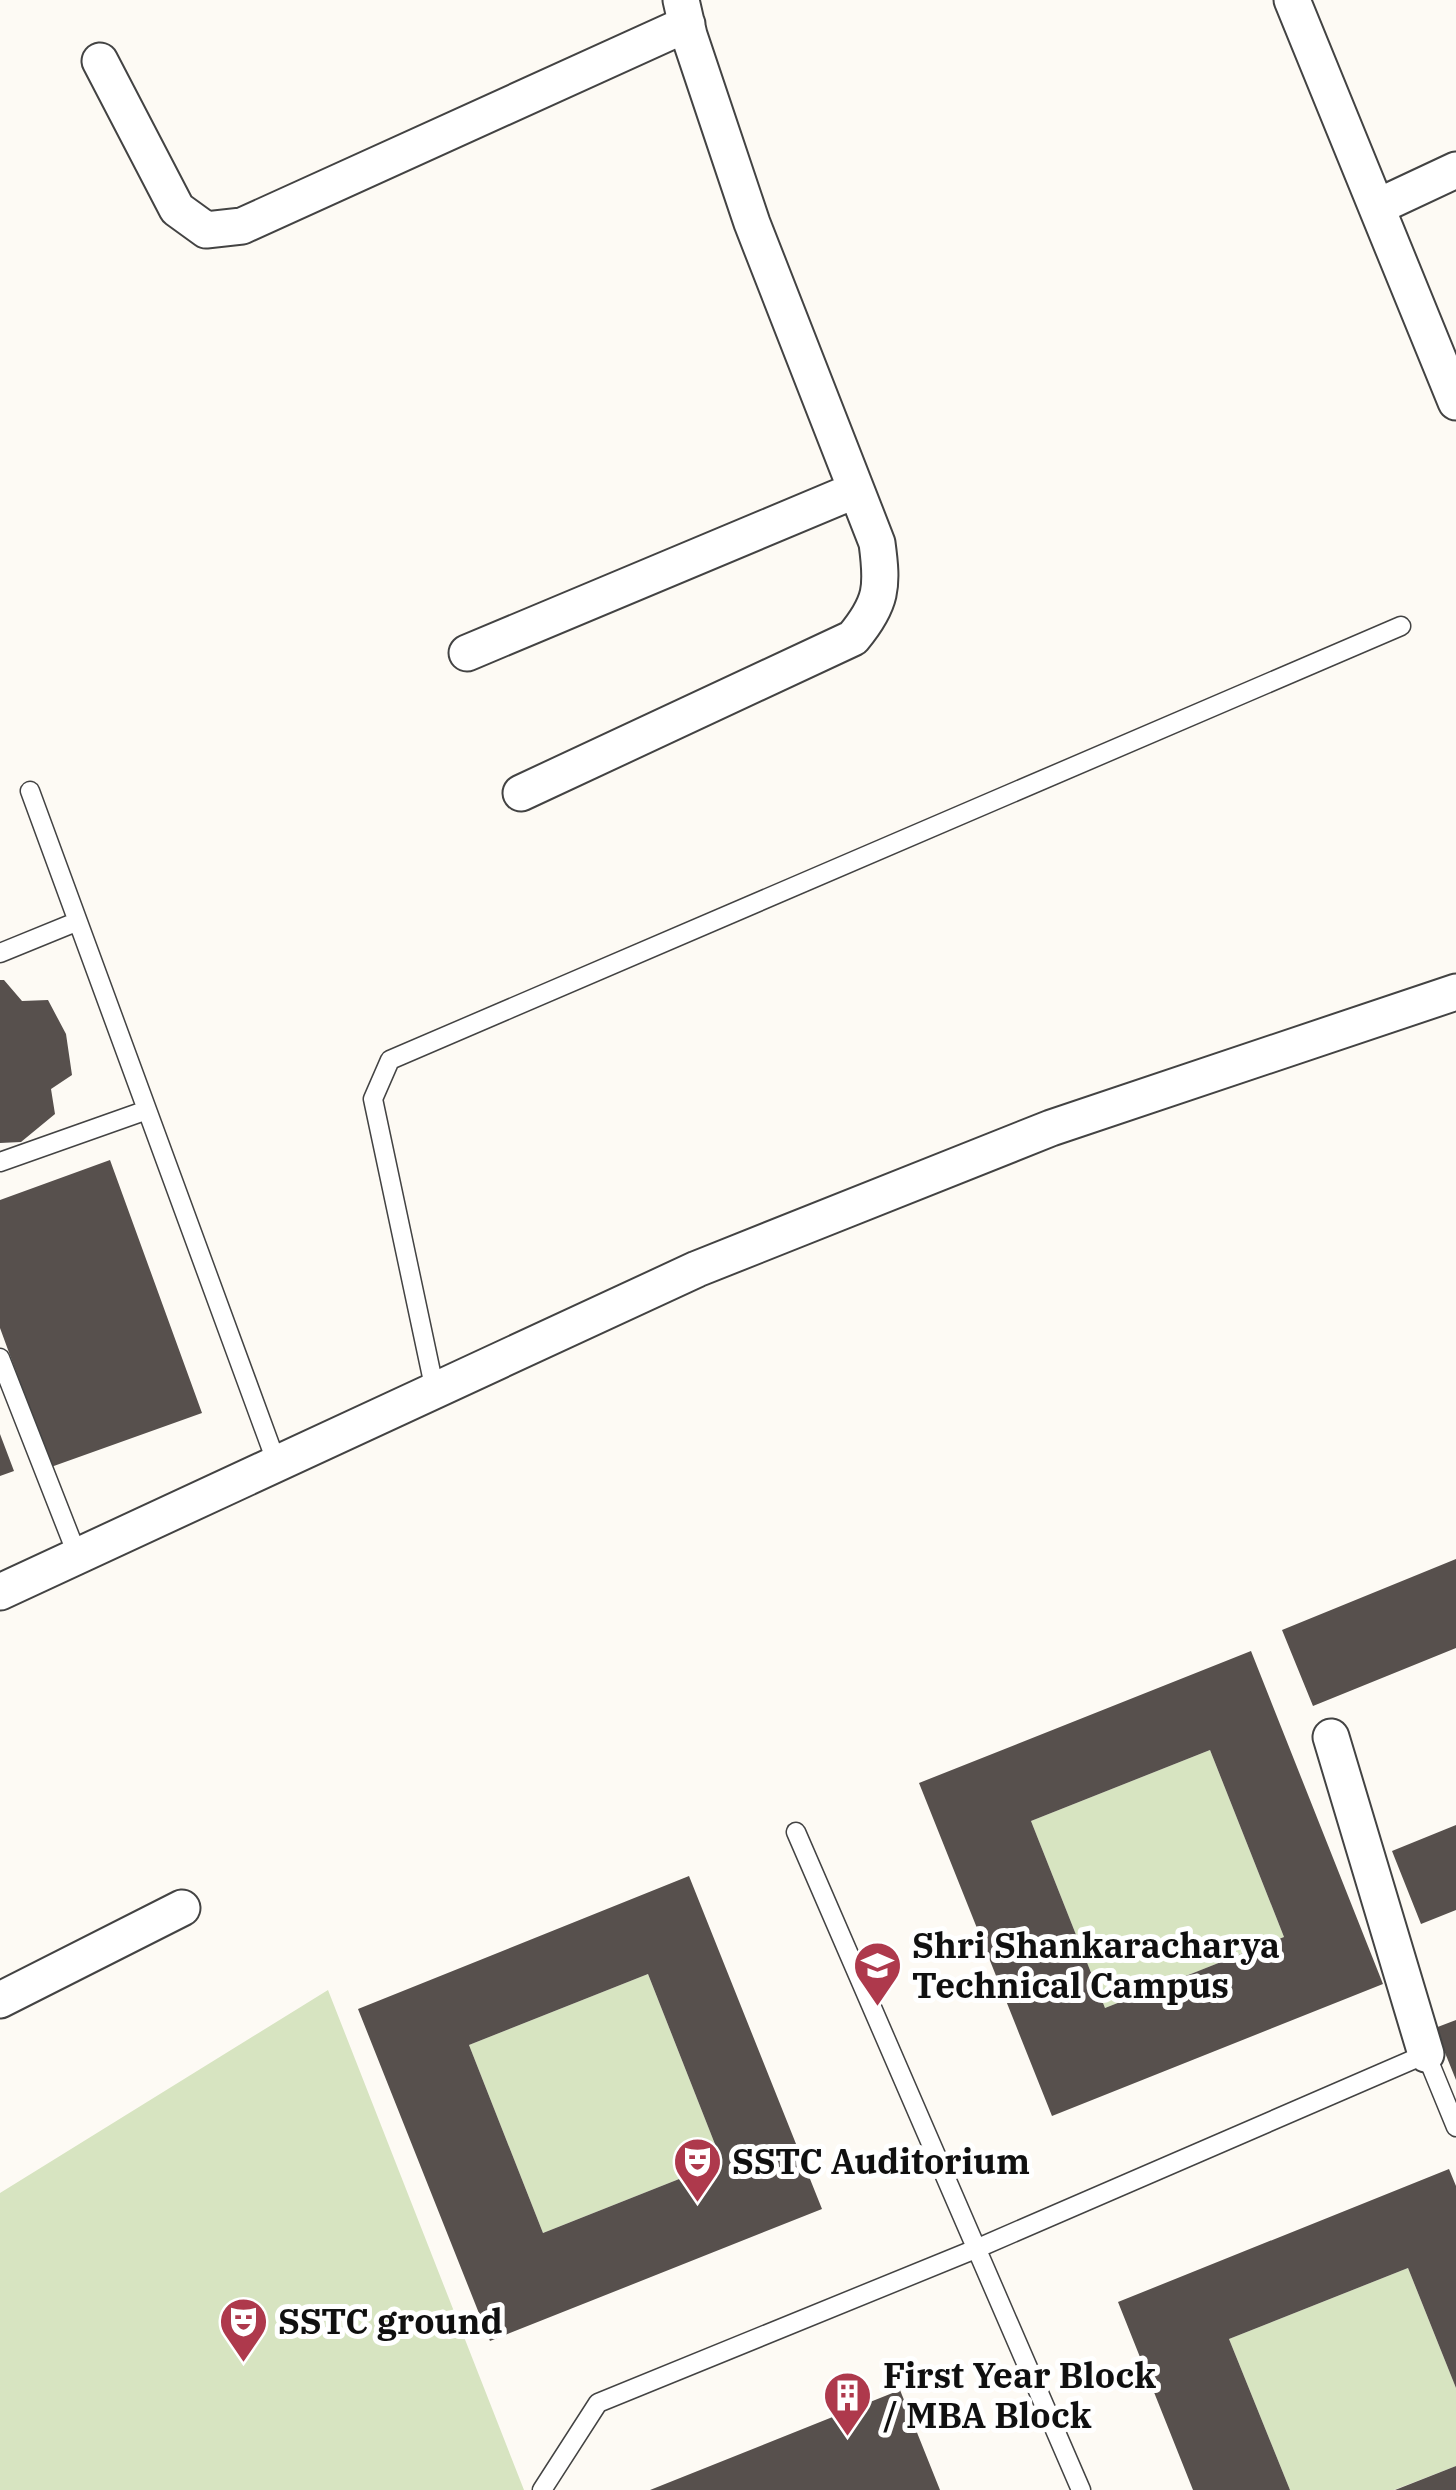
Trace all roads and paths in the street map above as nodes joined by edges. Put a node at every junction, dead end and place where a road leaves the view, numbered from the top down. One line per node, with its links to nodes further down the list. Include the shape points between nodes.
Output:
1 (1292, 0): 5 (street)
2 (684, 12): 3 (street, via 242,226 206,230 177,208); 7 (street, via 752,224)
3 (100, 61)
4 (1456, 170): 5 (street)
5 (1377, 208): 6 (street)
6 (1456, 402)
7 (856, 490): 9 (street); 11 (street, via 876,543 882,584 873,614 853,638)
8 (1400, 626): 18 (lane, via 390,1060 373,1099)
9 (468, 653)
10 (30, 791): 12 (lane)
11 (521, 794)
12 (76, 922): 13 (lane); 15 (lane)
13 (0, 953)
14 (1456, 992): 18 (street, via 1051,1128 697,1269)
15 (147, 1110): 16 (lane); 19 (lane)
16 (0, 1162)
17 (0, 1358): 20 (lane)
18 (436, 1390): 19 (street)
19 (277, 1464): 20 (street)
20 (78, 1557): 21 (street)
21 (0, 1592)
22 (1331, 1737): 26 (street)
23 (796, 1832): 28 (lane)
24 (182, 1908): 25 (street)
25 (0, 2000)
26 (1426, 2054): 27 (lane); 28 (lane)
27 (1456, 2127)
28 (978, 2248): 29 (lane, via 598,2403); 30 (lane)
29 (542, 2490)
30 (1081, 2490)

